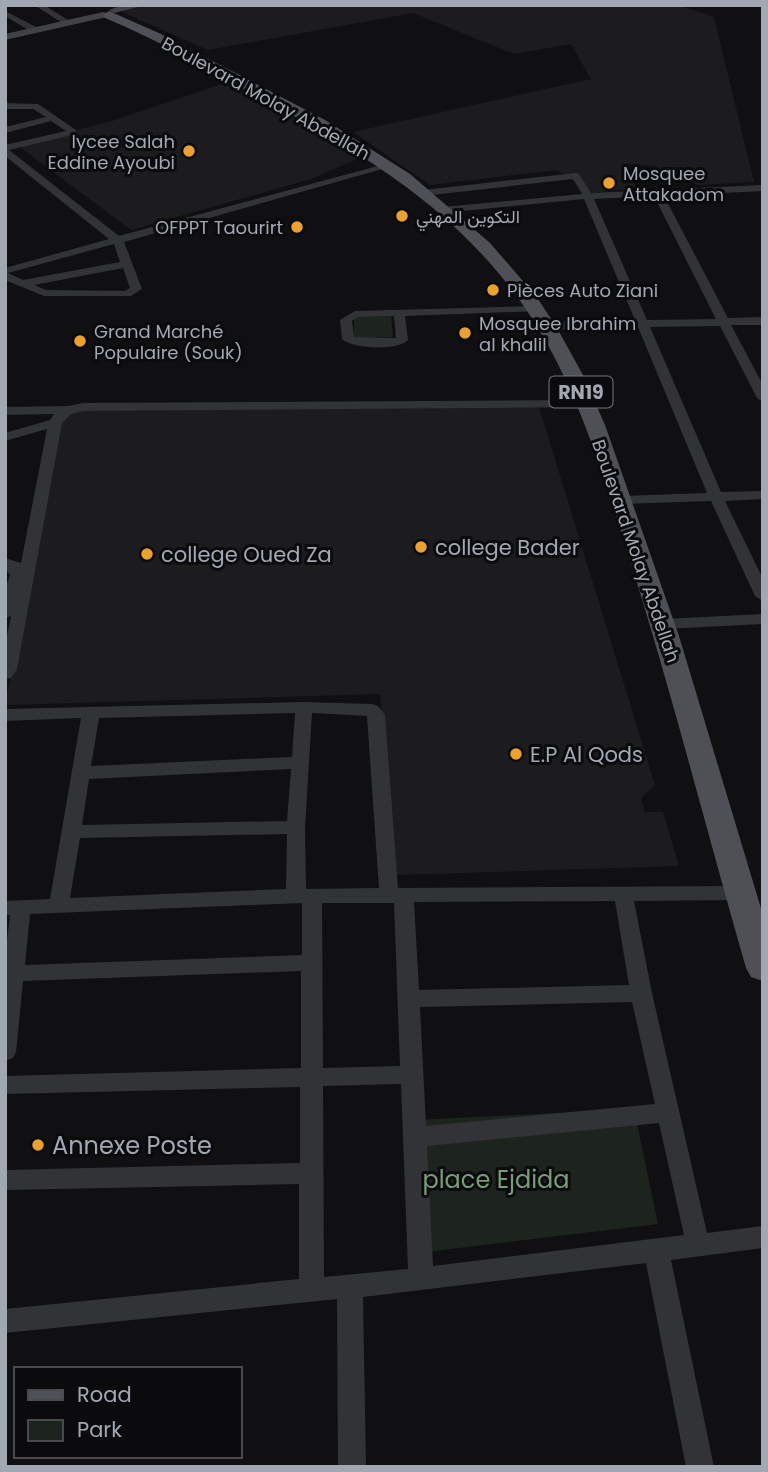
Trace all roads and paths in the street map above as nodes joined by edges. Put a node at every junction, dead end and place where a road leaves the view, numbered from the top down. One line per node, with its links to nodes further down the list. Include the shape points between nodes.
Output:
1 (38, 5): 5 (street)
2 (141, 5): 3 (main road)
3 (107, 12): 5 (main road); 13 (main road, Boulevard Molay Abdellah / RN19, via 335,132)
4 (5, 13): 6 (street)
5 (67, 22): 6 (main road)
6 (35, 30): 7 (main road)
7 (5, 37)
8 (5, 106): 9 (street, via 32,105)
9 (54, 118): 10 (street); 11 (street, via 73,132)
10 (5, 130)
11 (5, 150): 12 (street)
12 (11, 160): 19 (street)
13 (388, 166): 16 (main road, Boulevard Molay Abdellah / RN19); 19 (street)
14 (763, 188): 15 (street)
15 (657, 192): 17 (street); 27 (street)
16 (423, 193): 17 (street, via 576,176); 18 (main road, Boulevard Molay Abdellah / RN19)
17 (587, 196): 18 (street); 28 (street)
18 (443, 210): 25 (main road, Boulevard Molay Abdellah / RN19, via 483,248)
19 (118, 241): 20 (street); 21 (street)
20 (125, 264): 23 (street); 23 (street, via 136,289 127,295 44,293)
21 (5, 271)
22 (5, 276): 23 (street)
23 (19, 284)
24 (399, 313): 24 (street, via 349,316 348,339 355,343 400,342); 25 (street)
25 (541, 318): 28 (street); 30 (main road, Boulevard Molay Abdellah / RN19)
26 (763, 321): 27 (street)
27 (724, 322): 28 (street); 29 (street)
28 (643, 324): 36 (street)
29 (763, 398)
30 (586, 404): 31 (street); 37 (main road, Boulevard Molay Abdellah / RN19)
31 (67, 410): 32 (street); 33 (street)
32 (5, 411)
33 (55, 423): 34 (street); 43 (street, via 24,597)
34 (5, 437)
35 (763, 495): 36 (street)
36 (716, 497): 37 (street); 39 (street)
37 (622, 500): 42 (main road, Boulevard Molay Abdellah / RN19)
38 (5, 563): 40 (street, via 14,564 18,575)
39 (763, 596)
40 (5, 613)
41 (763, 619): 42 (street)
42 (664, 624): 52 (main road, Boulevard Molay Abdellah / RN19)
43 (5, 674)
44 (303, 707): 45 (street); 47 (street); 54 (street, via 364,708 376,715)
45 (91, 713): 46 (street); 48 (street)
46 (5, 715)
47 (299, 763): 48 (street); 49 (street)
48 (79, 773): 50 (street)
49 (296, 827): 50 (street); 53 (street)
50 (72, 832): 55 (street)
51 (623, 893): 52 (street); 54 (street); 60 (street)
52 (739, 893): 58 (main road, Boulevard Molay Abdellah / RN19)
53 (304, 896): 54 (street); 55 (street); 57 (street)
54 (396, 897): 61 (street)
55 (59, 907): 56 (street)
56 (13, 908): 59 (street)
57 (311, 963): 59 (street); 64 (street)
58 (763, 968)
59 (9, 974): 62 (street)
60 (641, 993): 61 (street); 66 (street)
61 (408, 999): 63 (street)
62 (5, 1052)
63 (411, 1075): 64 (street); 67 (street)
64 (313, 1078): 65 (street); 68 (street)
65 (5, 1085)
66 (669, 1112): 67 (street); 71 (street)
67 (414, 1137): 73 (street)
68 (312, 1173): 69 (street); 75 (street)
69 (5, 1180)
70 (763, 1237): 71 (street)
71 (698, 1245): 72 (street)
72 (656, 1250): 73 (street); 78 (street)
73 (421, 1279): 74 (street)
74 (350, 1286): 75 (street); 77 (street)
75 (311, 1291): 76 (street)
76 (5, 1321)
77 (352, 1467)
78 (700, 1467)

